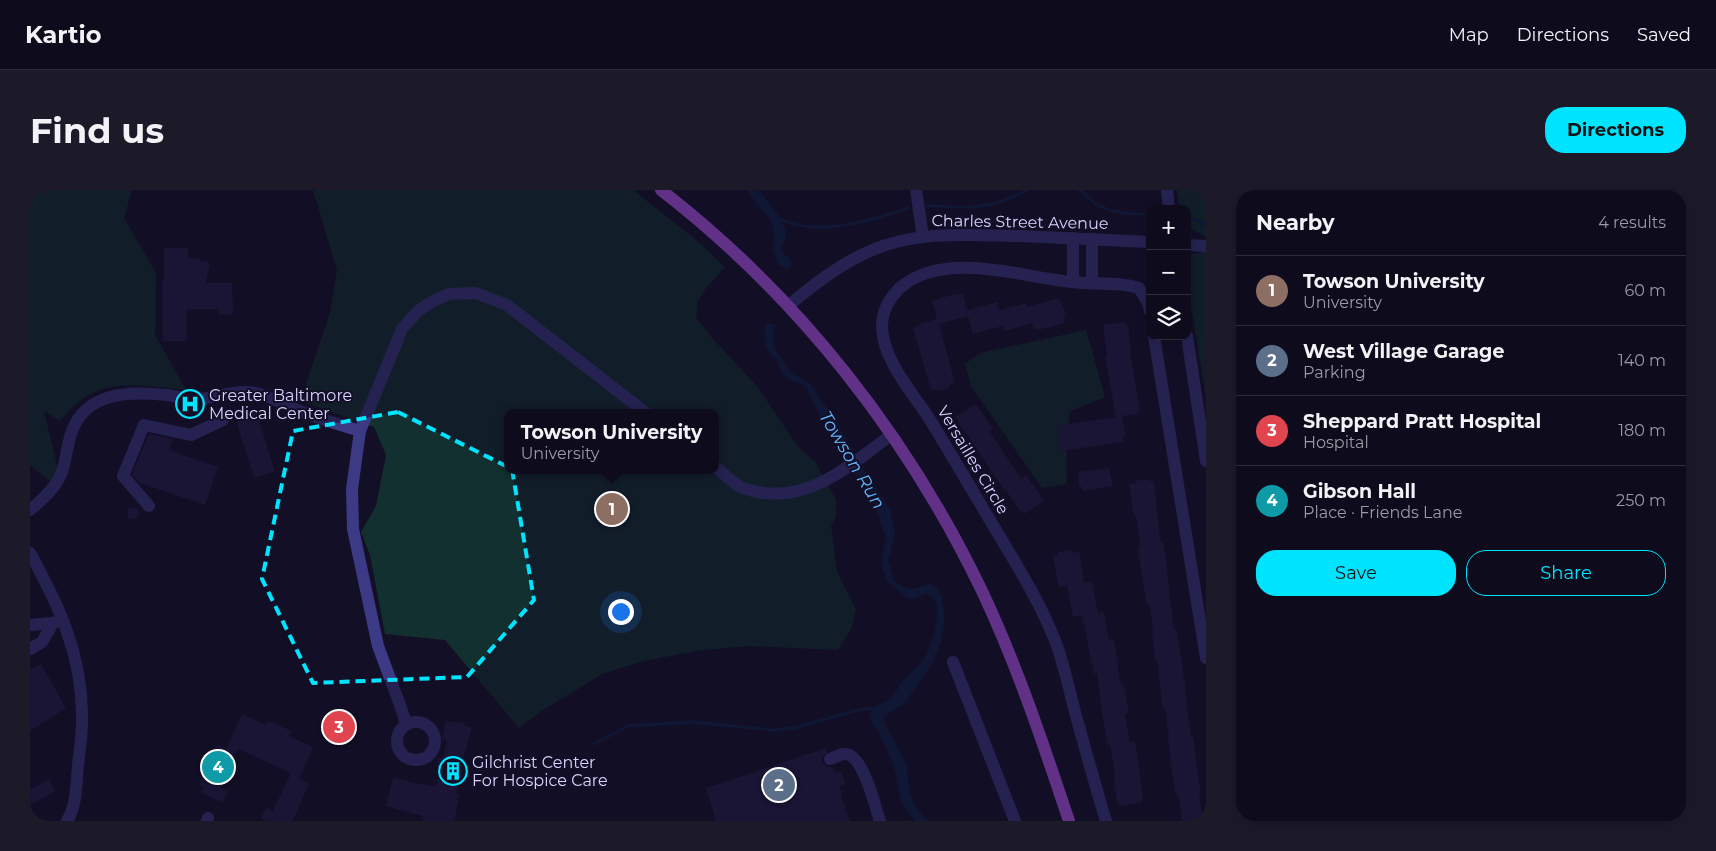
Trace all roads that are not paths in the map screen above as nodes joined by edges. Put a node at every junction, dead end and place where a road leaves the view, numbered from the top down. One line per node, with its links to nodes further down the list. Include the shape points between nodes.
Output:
1 (661, 190): 14 (main road, via 723,241)
2 (916, 190): 5 (street)
3 (1166, 190): 4 (street)
4 (1168, 205)
5 (923, 236): 6 (street, Charles Street Avenue, via 962,234); 14 (street, Charles Street Avenue, via 871,250 810,287)
6 (1073, 238): 7 (street, Charles Street Avenue); 11 (street)
7 (1092, 239): 8 (street, Charles Street Avenue); 12 (street)
8 (1146, 242)
9 (1191, 245): 10 (street)
10 (1206, 246)
11 (1073, 282): 12 (street, Versailles Circle); 37 (street, Versailles Circle, via 977,268 932,271 909,281 889,299 882,328 886,348 898,373 927,415 1044,614 1056,643)
12 (1092, 283): 13 (street, Versailles Circle, via 1128,284 1139,288)
13 (1146, 300)
14 (788, 306): 20 (main road, via 835,359)
15 (1155, 340): 29 (street)
16 (1188, 340): 21 (street)
17 (641, 409): 19 (street, via 507,305 476,293 449,294 418,312 402,329)
18 (223, 420): 23 (street, via 191,435 144,425 123,476)
19 (360, 431): 24 (street, via 255,393 229,393 195,400 141,393 114,396 94,404 81,416 69,436 59,478); 31 (street, via 352,489 353,529 378,646)
20 (892, 435): 22 (street, via 834,476 789,494 767,494 743,488); 36 (main road, via 935,504 982,592 1018,676)
21 (1206, 461)
22 (719, 469)
23 (149, 506)
24 (30, 510)
25 (30, 553): 26 (street)
26 (58, 621): 27 (street); 28 (street, via 42,642); 33 (street, via 77,662 82,711 76,792)
27 (30, 625)
28 (30, 649)
29 (1206, 658)
30 (953, 662): 35 (street)
31 (406, 723)
32 (830, 760): 34 (street, via 844,754 853,756 858,762)
33 (67, 821)
34 (880, 821)
35 (1015, 821)
36 (1069, 821)
37 (1106, 821)

